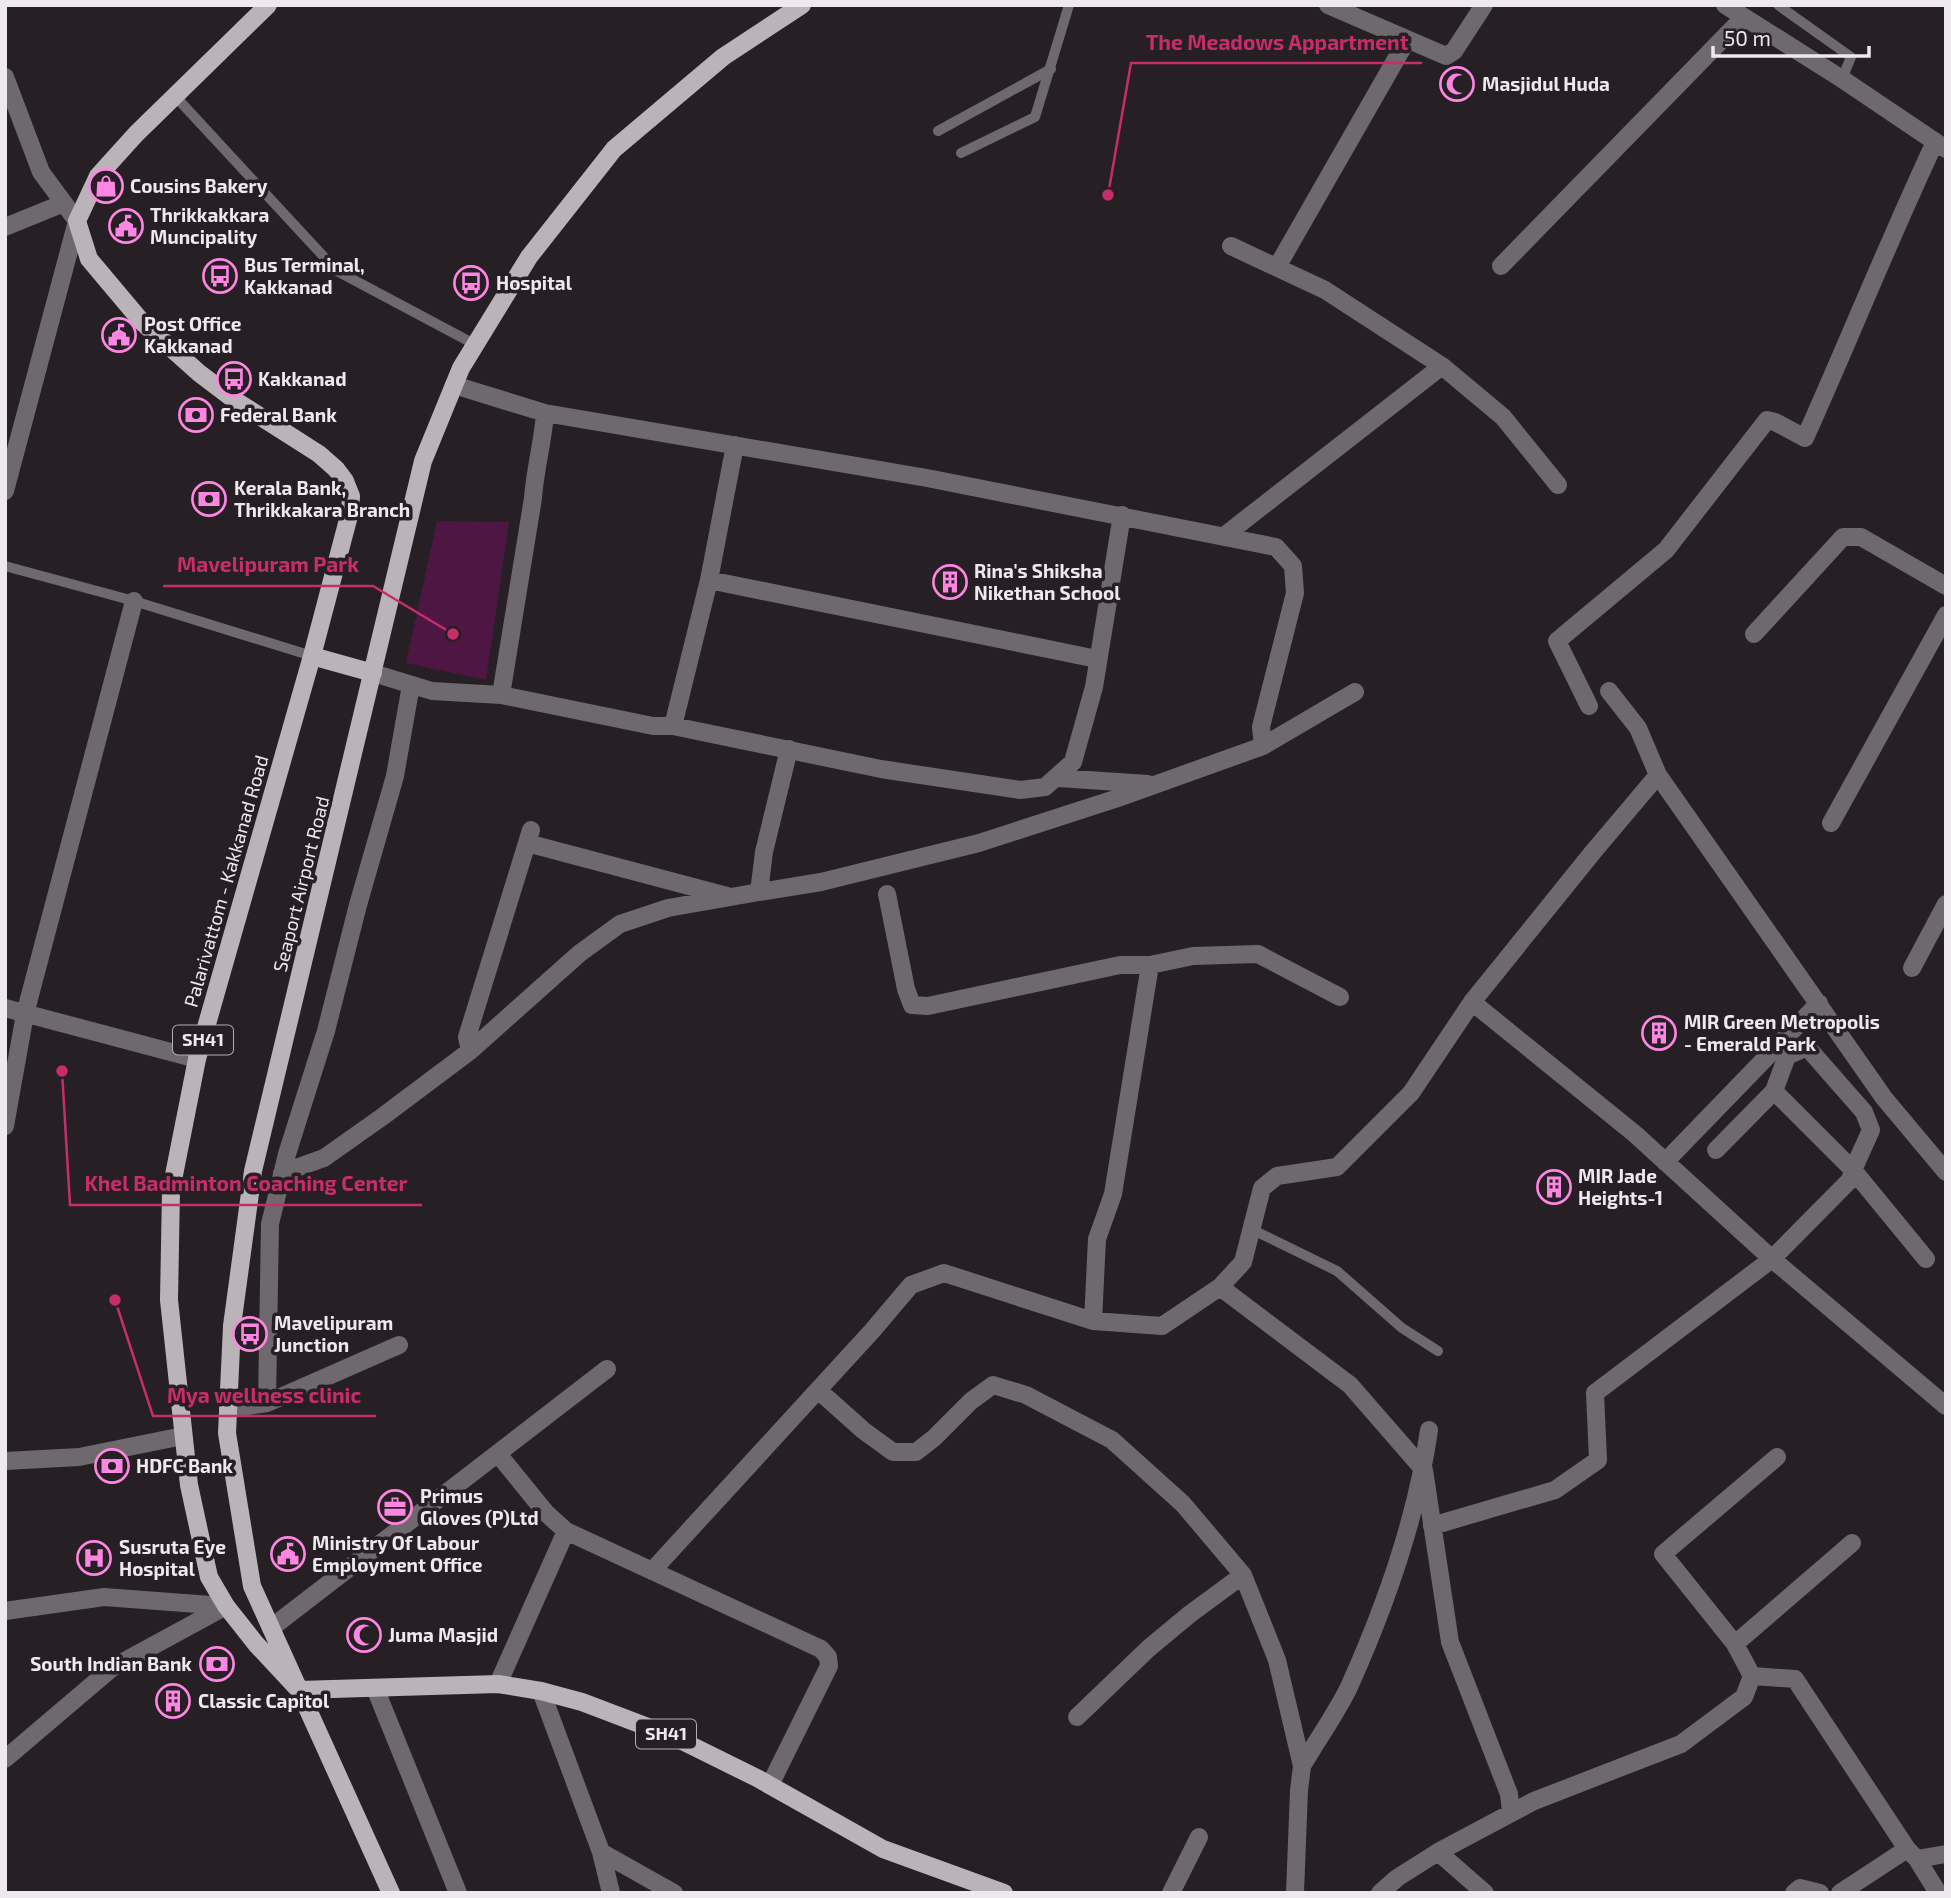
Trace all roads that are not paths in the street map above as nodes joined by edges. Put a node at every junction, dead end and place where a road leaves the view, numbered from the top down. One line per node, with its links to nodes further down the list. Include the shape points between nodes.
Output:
1 (268, 5): 13 (main road)
2 (802, 5): 23 (main road, Seaport Airport Road, via 723,57 614,149 529,257)
3 (1069, 5): 10 (lane)
4 (1328, 5): 9 (street)
5 (1484, 5): 9 (street, via 1446,56)
6 (1725, 5): 8 (street)
7 (1778, 5): 12 (lane, via 1851,57)
8 (1744, 18): 12 (street); 22 (street)
9 (1407, 40): 21 (street)
10 (1051, 69): 14 (lane); 16 (lane, via 1035,117)
11 (5, 77): 17 (street, via 41,172)
12 (1843, 79): 15 (street)
13 (175, 96): 18 (main road, via 98,176); 23 (lane, via 337,271)
14 (937, 131)
15 (1940, 146): 45 (street, via 1891,235 1805,438 1767,420 1666,550 1557,641)
16 (961, 153)
17 (64, 203): 18 (street); 19 (street)
18 (77, 220): 29 (street); 38 (main road, Palarivattom - Kakkanad Road / SH41, via 89,259 142,322 236,401 320,454 345,481 351,496 350,512)
19 (5, 227)
20 (1231, 246): 21 (street)
21 (1277, 267): 24 (street, via 1325,290)
22 (1501, 267)
23 (476, 345): 25 (main road, Seaport Airport Road)
24 (1442, 366): 28 (street, via 1503,417); 31 (street)
25 (454, 386): 26 (street); 40 (main road, Seaport Airport Road, via 423,461)
26 (545, 413): 27 (street); 44 (street)
27 (735, 445): 30 (street); 33 (street)
28 (1558, 485)
29 (5, 491)
30 (1122, 515): 31 (street); 39 (street)
31 (1224, 536): 47 (street, via 1276,547 1293,566 1295,593 1261,727)
32 (5, 566): 35 (lane)
33 (709, 580): 39 (street); 46 (street)
34 (1946, 586): 37 (street, via 1861,537 1843,537)
35 (134, 601): 38 (lane); 63 (street)
36 (1946, 615): 52 (street)
37 (1754, 634)
38 (312, 656): 40 (main road); 65 (main road, Palarivattom - Kakkanad Road / SH41)
39 (1097, 659): 50 (street, via 1073,762)
40 (373, 673): 41 (street); 84 (main road, Seaport Airport Road, via 253,1171 232,1326)
41 (411, 685): 44 (street, via 432,691); 72 (street, via 395,776)
42 (1609, 691): 49 (street, via 1637,727)
43 (1354, 692): 47 (street)
44 (500, 695): 46 (street, via 653,726)
45 (1589, 706)
46 (673, 726): 48 (street)
47 (1263, 746): 51 (street)
48 (789, 749): 50 (street, via 881,769 1020,790 1045,787); 53 (street)
49 (1658, 775): 60 (street); 61 (street)
50 (1058, 778): 51 (street)
51 (1154, 786): 53 (street, via 979,843 821,882)
52 (1830, 823)
53 (759, 892): 55 (street)
54 (887, 894): 57 (street, via 912,1005 928,1006 1120,965)
55 (733, 897): 64 (street, via 668,908 620,925 580,953); 64 (street, via 529,836 467,1037)
56 (1946, 904): 58 (street)
57 (1150, 965): 59 (street, via 1193,956 1258,954); 77 (street, via 1113,1194 1097,1239)
58 (1912, 968)
59 (1340, 998)
60 (1472, 1002): 69 (street); 73 (street, via 1411,1093 1337,1167 1277,1175 1262,1188)
61 (1819, 1003): 69 (street); 71 (street, via 1884,1098)
62 (5, 1009): 63 (street)
63 (25, 1014): 65 (street); 67 (street)
64 (470, 1051): 72 (street, via 324,1158)
65 (197, 1059): 86 (main road, Palarivattom - Kakkanad Road / SH41, via 171,1189 169,1300)
66 (1774, 1091): 68 (street); 70 (street); 70 (street, via 1787,1056 1807,1047 1864,1112 1871,1130)
67 (5, 1126)
68 (1716, 1150)
69 (1665, 1162): 74 (street)
70 (1853, 1170): 74 (street, via 1850,1180); 75 (street)
71 (1946, 1172)
72 (282, 1173): 82 (street, via 270,1224)
73 (1251, 1229): 76 (street, via 1243,1262); 79 (lane, via 1337,1271 1402,1328)
74 (1772, 1259): 83 (street); 91 (street, via 1595,1393 1598,1460 1555,1490)
75 (1926, 1259)
76 (1220, 1287): 77 (street, via 1162,1326); 90 (street, via 1350,1385)
77 (1093, 1321): 81 (street, via 944,1273 911,1286)
78 (399, 1345): 82 (street)
79 (1438, 1351)
80 (607, 1369): 87 (street)
81 (818, 1390): 94 (street); 95 (street, via 893,1452 916,1452 993,1385 1026,1395 1112,1440 1183,1504)
82 (267, 1403): 84 (street)
83 (1946, 1406)
84 (228, 1409): 98 (main road, Seaport Airport Road, via 227,1433 252,1586)
85 (1429, 1430): 90 (street)
86 (183, 1436): 89 (street, via 79,1457); 96 (main road, Palarivattom - Kakkanad Road / SH41, via 209,1577)
87 (498, 1454): 92 (street); 98 (street)
88 (1777, 1457): 99 (street, via 1663,1554)
89 (5, 1461)
90 (1424, 1470): 91 (street); 107 (street, via 1388,1589 1348,1689)
91 (1432, 1526): 109 (street, via 1450,1642 1509,1794)
92 (566, 1531): 94 (street); 101 (street)
93 (1852, 1543): 99 (street)
94 (652, 1571): 108 (street, via 821,1649 828,1657 829,1666)
95 (1243, 1575): 105 (street, via 1180,1622); 107 (street, via 1277,1660)
96 (226, 1606): 97 (street, via 104,1597); 103 (main road, Palarivattom - Kakkanad Road / SH41); 106 (street, via 112,1668)
97 (5, 1611)
98 (271, 1629): 103 (main road, Seaport Airport Road)
99 (1735, 1644): 100 (street)
100 (1752, 1676): 109 (street, via 1744,1697 1681,1744); 113 (street, via 1795,1679)
101 (498, 1684): 102 (main road, SH41); 104 (main road, SH41)
102 (375, 1688): 103 (main road, SH41); 116 (street)
103 (299, 1690): 115 (main road, Seaport Airport Road)
104 (541, 1691): 108 (main road, SH41, via 674,1737); 111 (street)
105 (1077, 1717)
106 (5, 1759)
107 (1302, 1766): 121 (street)
108 (770, 1785): 119 (main road, SH41, via 883,1849)
109 (1511, 1812): 112 (street)
110 (1199, 1837): 120 (street)
111 (601, 1852): 117 (street); 118 (street)
112 (1438, 1852): 122 (street); 123 (street)
113 (1912, 1854): 114 (street); 126 (street); 127 (street)
114 (1946, 1854)
115 (391, 1893)
116 (458, 1893)
117 (611, 1893)
118 (674, 1893)
119 (1004, 1893)
120 (1171, 1893)
121 (1295, 1893)
122 (1380, 1893)
123 (1485, 1893)
124 (1794, 1893): 125 (street, via 1800,1888)
125 (1820, 1893)
126 (1840, 1893)
127 (1938, 1893)

